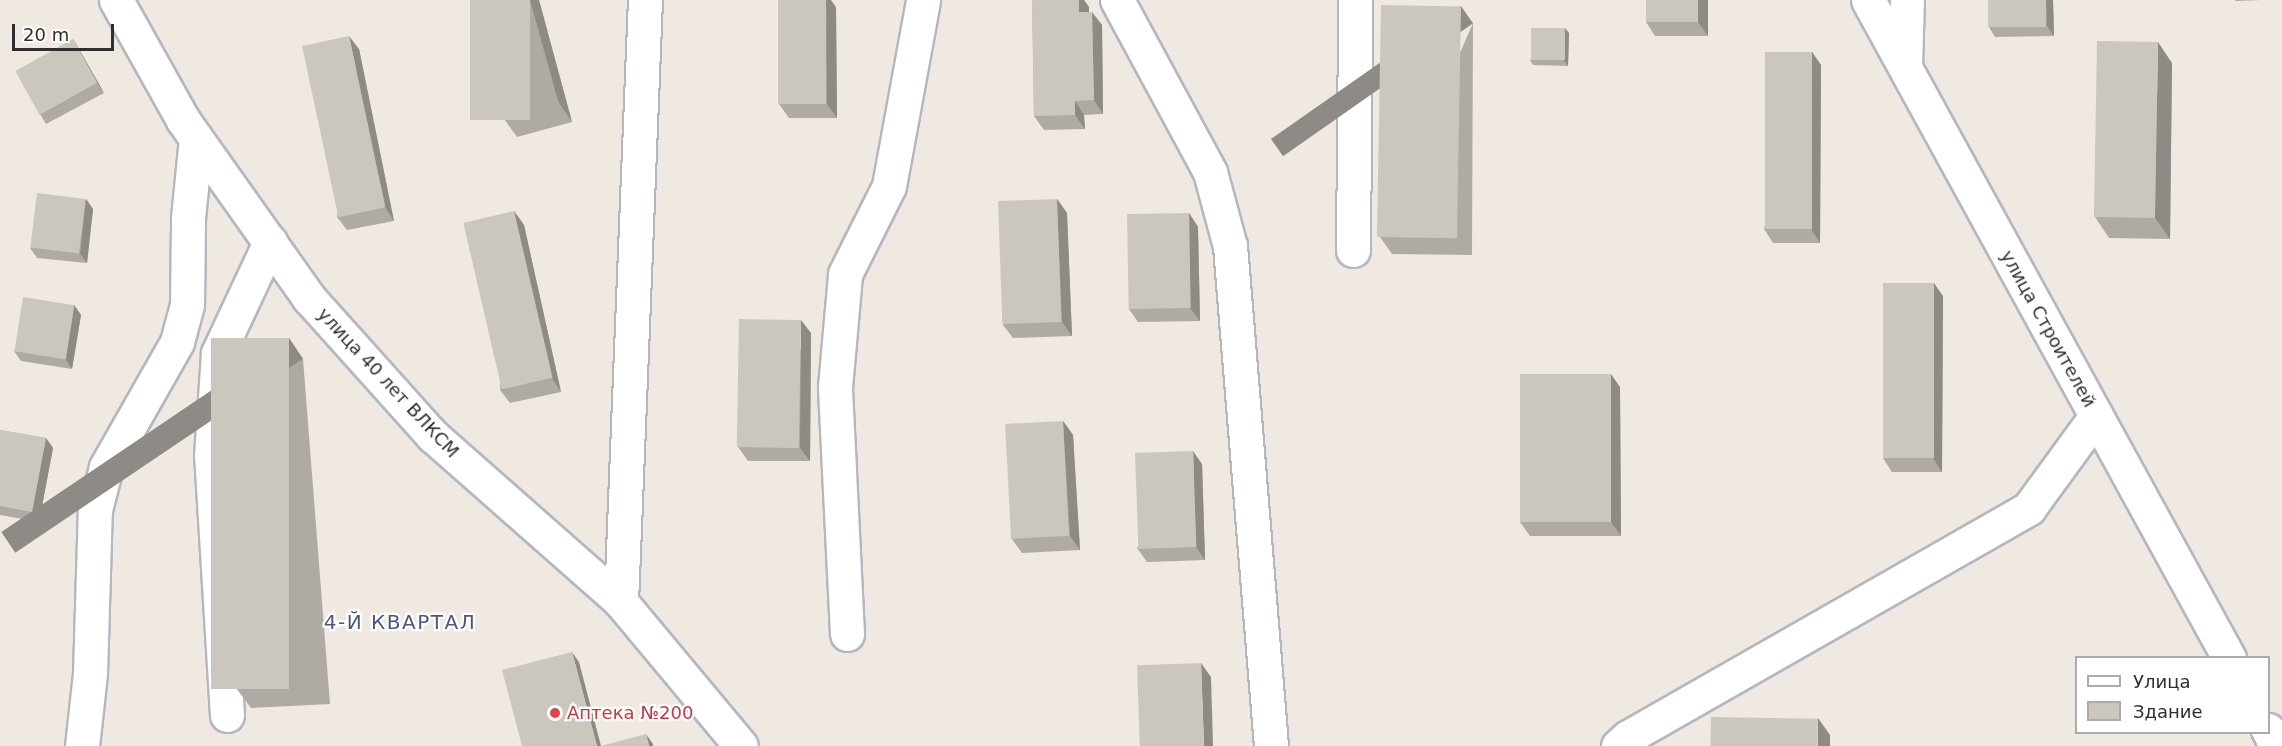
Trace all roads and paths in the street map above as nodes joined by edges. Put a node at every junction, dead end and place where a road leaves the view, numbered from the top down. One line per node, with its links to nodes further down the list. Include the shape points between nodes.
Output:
1 (116, 0): 9 (street, улица 40 лет ВЛКСМ)
2 (645, 0): 13 (street)
3 (923, 0): 14 (street, via 890,186 845,274 835,387)
4 (1117, 0): 19 (street, via 1210,172 1230,246)
5 (1355, 0): 11 (street)
6 (1868, 0): 8 (street, улица Строителей)
7 (1907, 0): 8 (street)
8 (1905, 66): 12 (street, улица Строителей)
9 (196, 138): 10 (street, улица 40 лет ВЛКСМ); 17 (street, via 188,218 187,305 177,342 106,467 96,510 90,674)
10 (270, 242): 13 (street, улица 40 лет ВЛКСМ, via 309,298 433,436); 16 (street, via 218,353 211,456)
11 (1353, 250)
12 (2096, 416): 15 (street, улица Строителей); 20 (street, via 2029,508)
13 (621, 602): 18 (street, улица 40 лет ВЛКСМ)
14 (847, 634)
15 (2228, 656)
16 (227, 715)
17 (82, 746)
18 (741, 746)
19 (1271, 746)
20 (1618, 746)

